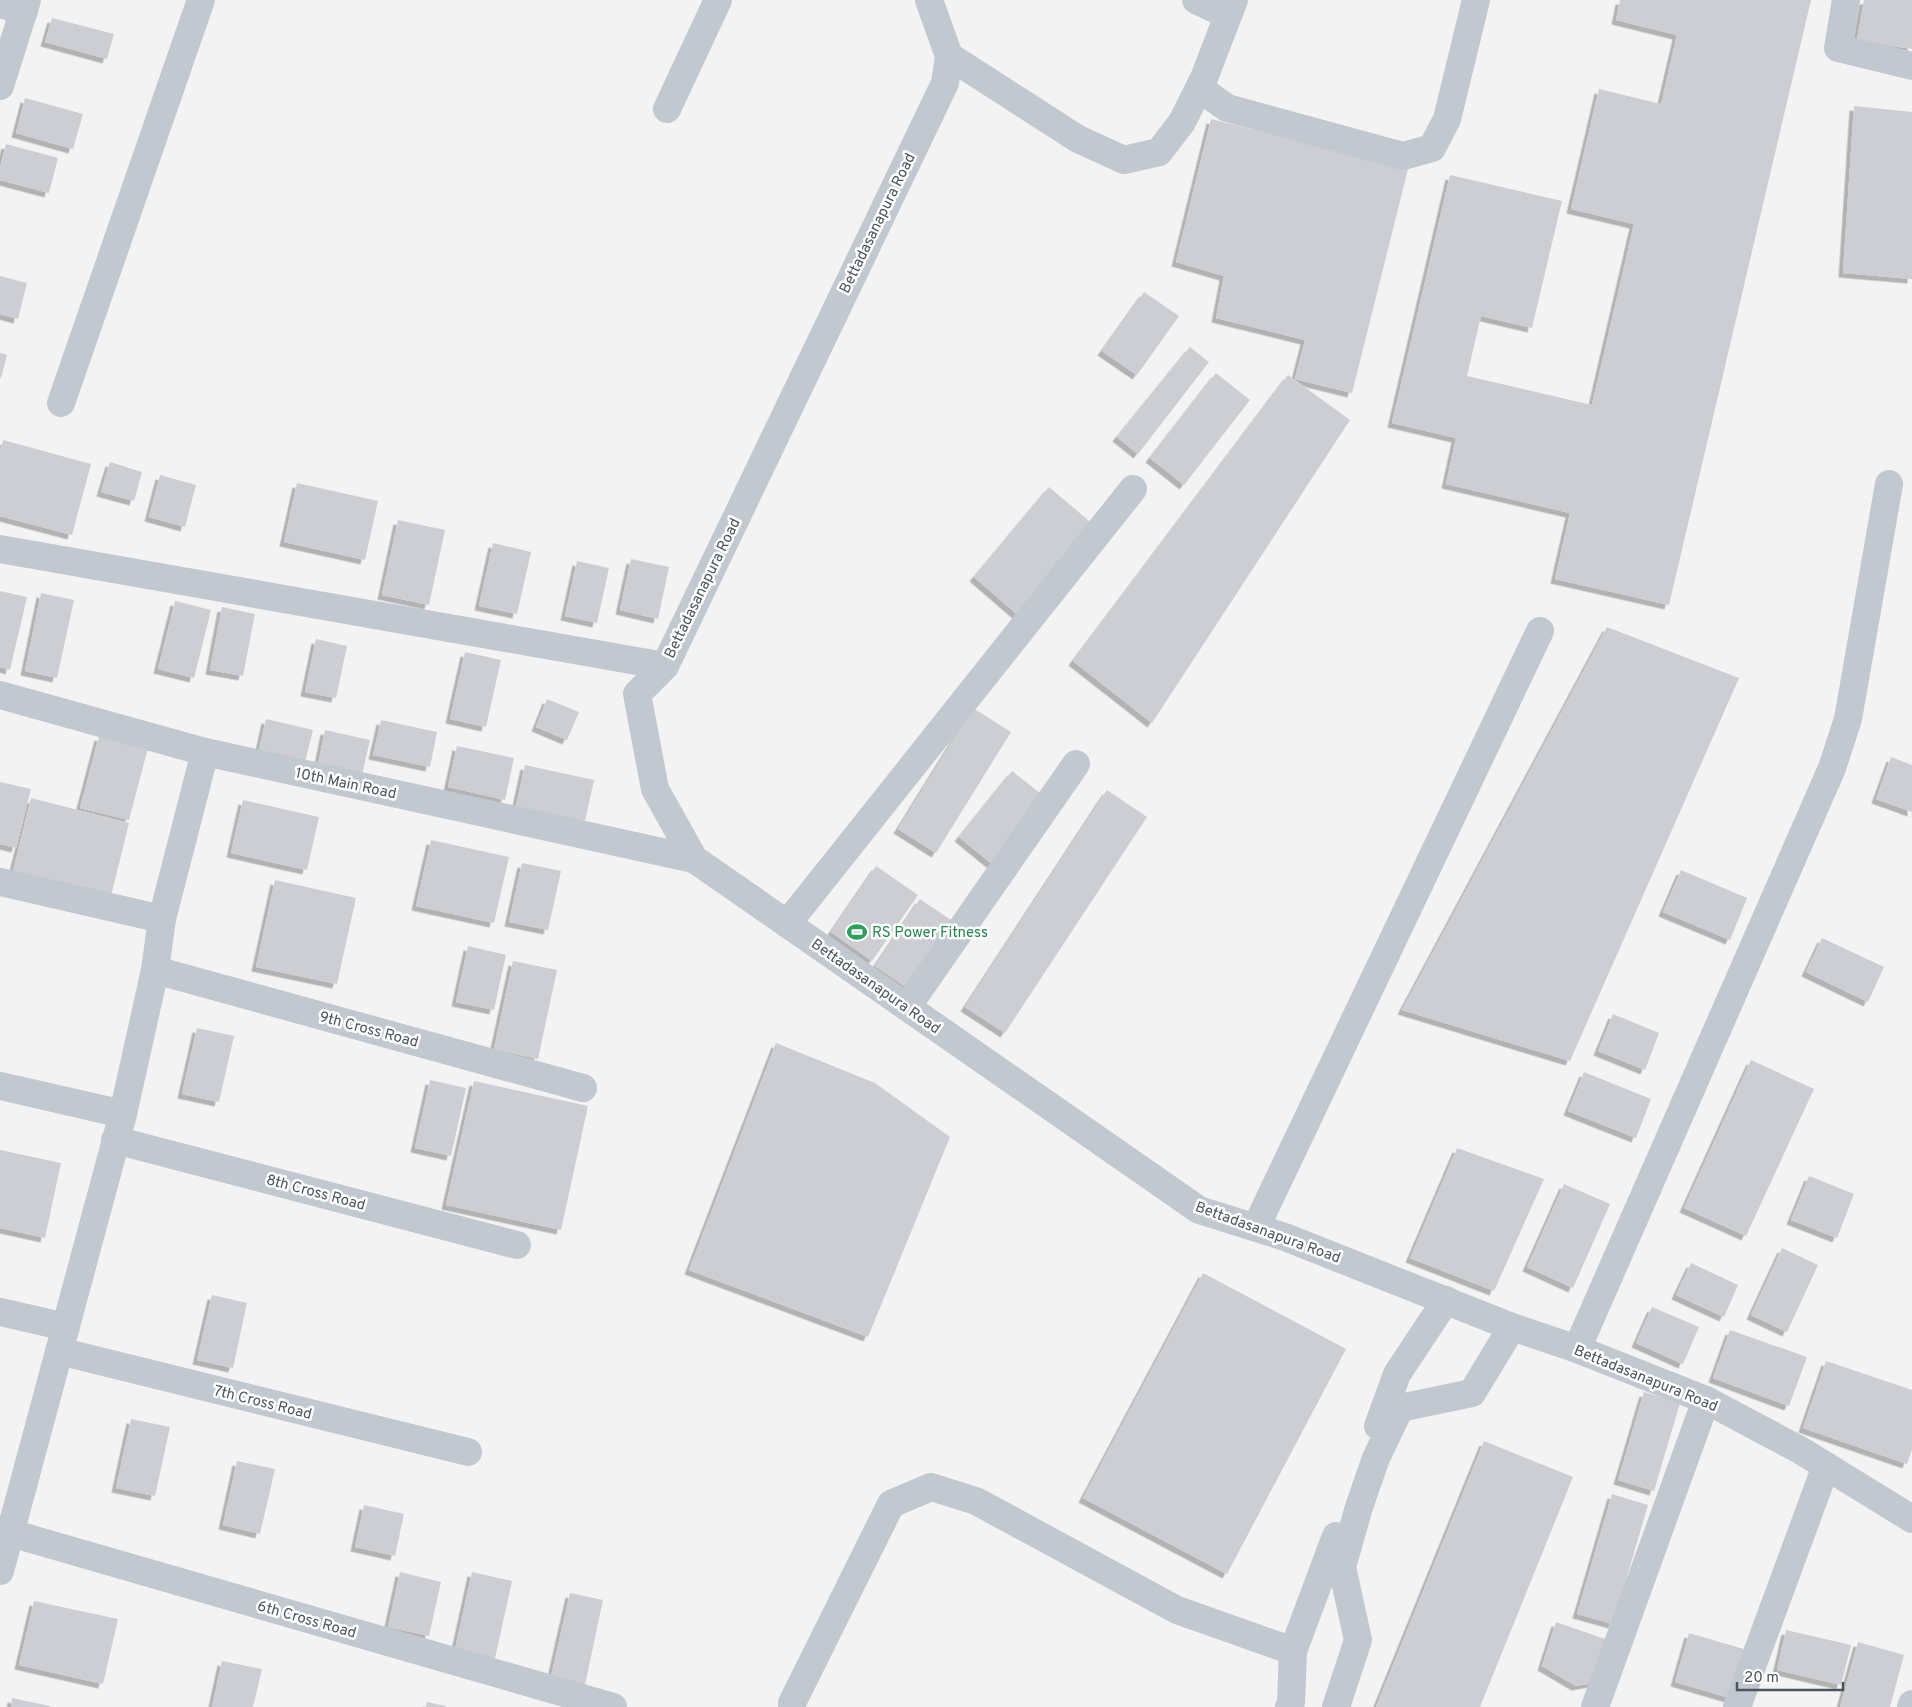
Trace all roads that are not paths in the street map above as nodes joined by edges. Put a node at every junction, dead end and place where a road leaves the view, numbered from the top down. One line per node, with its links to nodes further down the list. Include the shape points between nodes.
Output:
1 (201, 0): 14 (street)
2 (718, 0): 13 (street)
3 (929, 0): 9 (street, Bettadasanapura Road)
4 (1196, 0): 8 (street)
5 (1476, 0): 12 (street, via 1447,120 1432,148 1403,156 1227,108)
6 (1846, 0): 10 (street, via 1838,48)
7 (17, 5): 11 (street)
8 (1231, 8): 12 (street)
9 (948, 56): 12 (street, via 1078,139 1124,160 1159,152 1182,122); 19 (street, Bettadasanapura Road, via 945,83)
10 (1912, 66)
11 (0, 86)
12 (1199, 88)
13 (667, 109)
14 (61, 403)
15 (1889, 484): 39 (street, via 1848,719 1832,768)
16 (1133, 489): 26 (street)
17 (0, 549): 19 (street)
18 (1540, 631): 33 (street)
19 (665, 666): 23 (street, Bettadasanapura Road, via 637,694 655,789)
20 (0, 695): 21 (street, 10th Main Road)
21 (205, 752): 23 (street, 10th Main Road); 25 (street)
22 (1076, 764): 28 (street)
23 (694, 859): 26 (street, Bettadasanapura Road)
24 (0, 882): 25 (street)
25 (162, 919): 27 (street)
26 (787, 924): 28 (street, Bettadasanapura Road)
27 (155, 970): 30 (street, 9th Cross Road); 31 (street)
28 (908, 1007): 33 (street, Bettadasanapura Road, via 1199,1210)
29 (0, 1086): 31 (street)
30 (583, 1088)
31 (123, 1114): 32 (street)
32 (115, 1140): 34 (street, 8th Cross Road); 38 (street)
33 (1256, 1227): 35 (street, Bettadasanapura Road)
34 (517, 1244)
35 (1446, 1300): 37 (street, Bettadasanapura Road); 46 (street, via 1397,1374)
36 (0, 1312): 38 (street, 7th Cross Road)
37 (1512, 1327): 39 (street, Bettadasanapura Road); 50 (street, via 1472,1393 1400,1408 1376,1458 1342,1567 1358,1640)
38 (62, 1339): 41 (street, 7th Cross Road); 44 (street)
39 (1577, 1349): 40 (street, Bettadasanapura Road)
40 (1706, 1400): 42 (street, Bettadasanapura Road); 51 (street)
41 (468, 1452)
42 (1826, 1466): 43 (street, Bettadasanapura Road); 52 (street)
43 (1910, 1511)
44 (5, 1532): 45 (street); 47 (street, 6th Cross Road)
45 (0, 1571)
46 (1293, 1652): 48 (street, via 1177,1610 976,1501 931,1487 891,1504); 49 (street)
47 (613, 1707)
48 (792, 1707)
49 (1289, 1707)
50 (1336, 1707)
51 (1594, 1707)
52 (1738, 1707)

